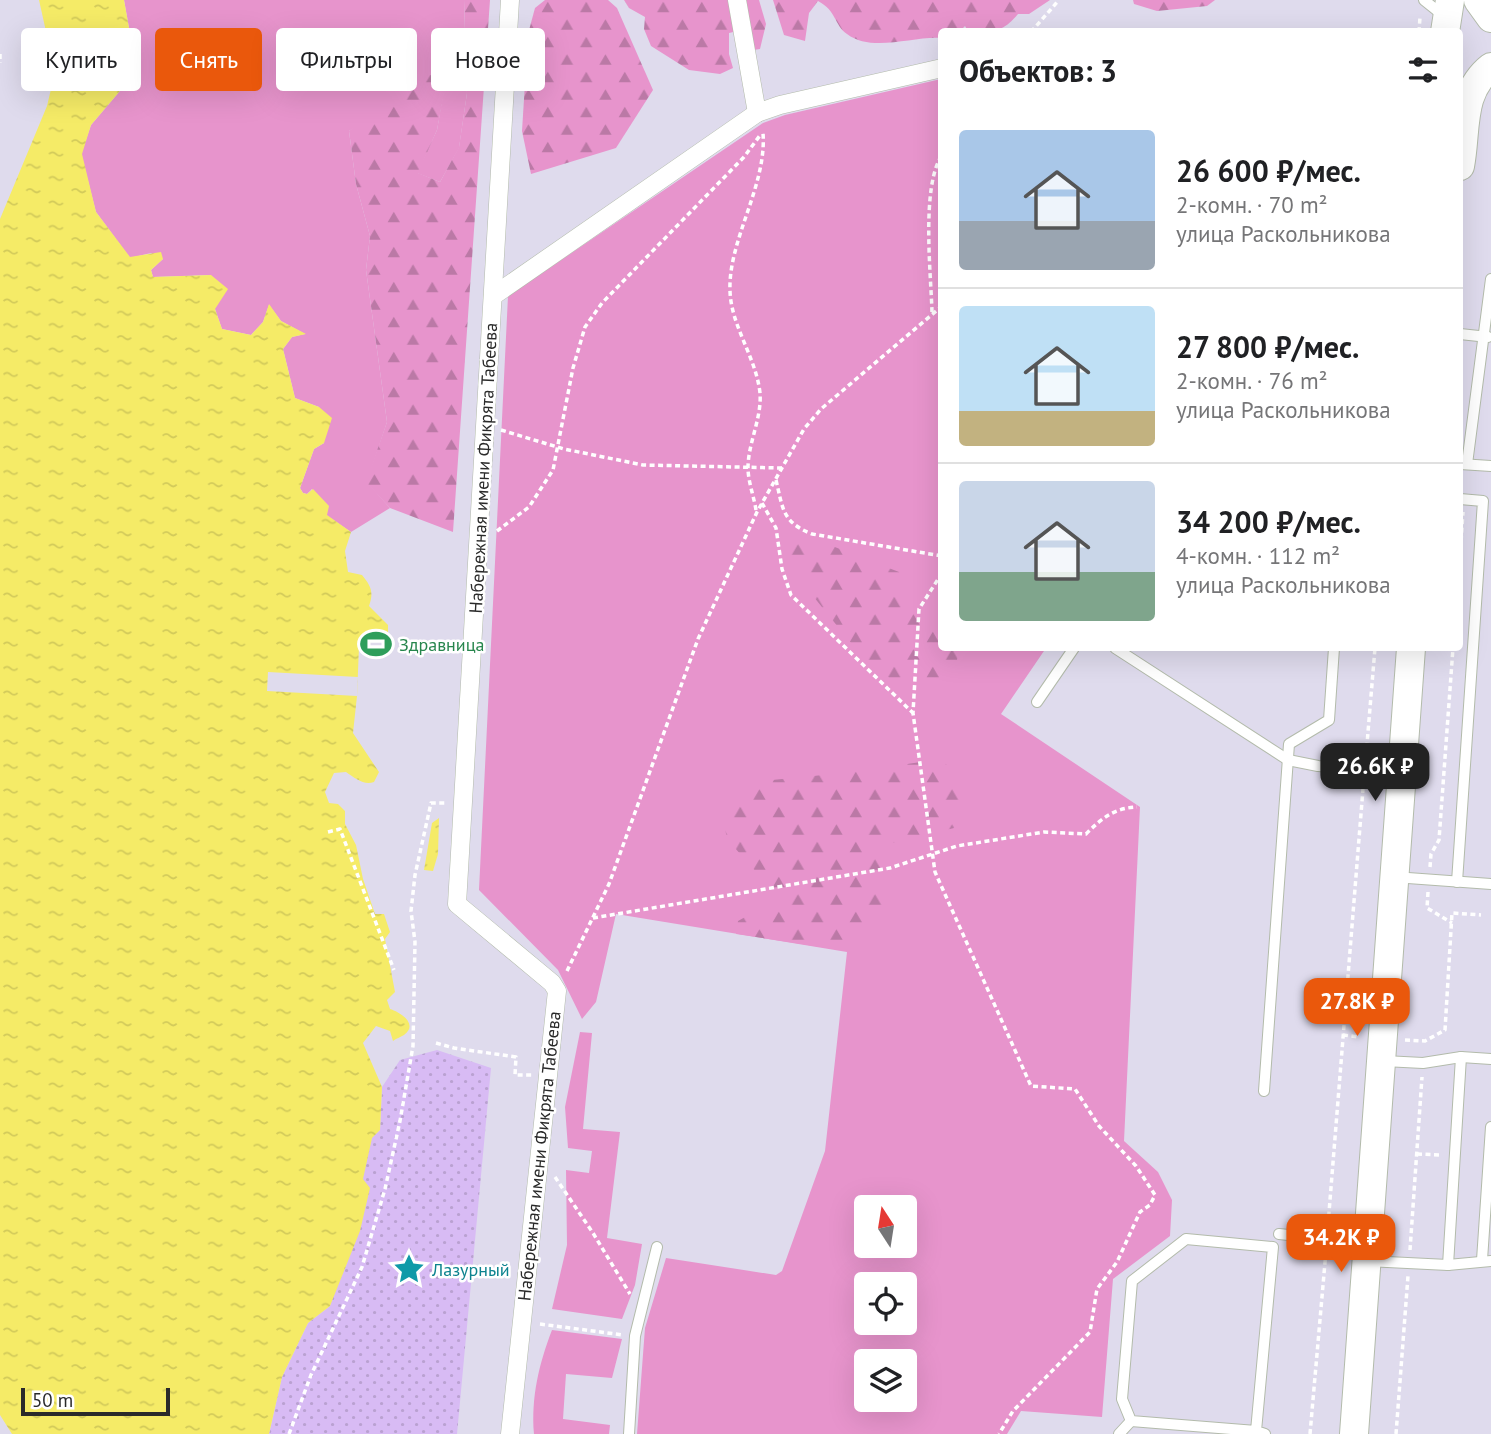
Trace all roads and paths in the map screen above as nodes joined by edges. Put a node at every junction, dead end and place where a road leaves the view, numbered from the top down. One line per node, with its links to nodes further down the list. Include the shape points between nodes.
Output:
1 (510, 0): 19 (street, Набережная имени Фикрята Табеева)
2 (737, 0): 14 (street)
3 (1059, 0): 8 (path)
4 (1424, 0): 6 (lane)
5 (1478, 0): 7 (street)
6 (1441, 16): 9 (path)
7 (1491, 18)
8 (1034, 28)
9 (1424, 28)
10 (0, 54): 11 (path)
11 (0, 63)
12 (1491, 67): 16 (street, via 1474,85)
13 (938, 69): 14 (street)
14 (757, 113): 15 (path); 19 (street)
15 (762, 132): 25 (path, via 744,157 602,303 585,327); 28 (path, via 764,153 734,259 730,290 760,395)
16 (1463, 142)
17 (938, 161): 21 (path, via 929,214)
18 (1491, 279): 23 (lane)
19 (493, 296): 49 (street, Набережная имени Фикрята Табеева)
20 (938, 309): 21 (path)
21 (932, 313): 29 (path, via 821,410 804,429)
22 (1463, 334): 23 (lane)
23 (1488, 337): 26 (lane)
24 (498, 442): 25 (path, Набережная имени Фикрята Табеева, via 499,429)
25 (558, 447): 28 (path, via 643,465); 34 (path, Набережная имени Фикрята Табеева, via 553,470 529,508 493,534)
26 (1463, 464): 27 (lane)
27 (1491, 466)
28 (748, 468): 29 (path); 33 (path)
29 (782, 468): 30 (path)
30 (776, 478): 32 (path); 35 (path, via 783,512 795,527 812,534)
31 (1463, 500): 55 (lane, via 1482,501 1484,561)
32 (762, 503): 33 (path); 44 (path, via 776,528 791,595)
33 (757, 512): 58 (path, via 698,639)
34 (494, 521)
35 (938, 555)
36 (938, 579): 44 (path, via 919,609)
37 (1072, 651): 43 (lane)
38 (1120, 651): 45 (lane)
39 (1334, 651): 45 (lane, via 1329,720 1289,744)
40 (1375, 651): 46 (path)
41 (1411, 651): 47 (street)
42 (1453, 651): 54 (path, via 1439,840 1431,853)
43 (1037, 702)
44 (913, 713): 52 (path)
45 (1288, 760): 47 (lane); 71 (lane)
46 (1365, 762)
47 (1402, 772): 53 (street)
48 (1363, 789): 62 (path)
49 (462, 804): 91 (path, via 431,803 411,911 415,942 413,1046 397,1134 362,1267); 92 (street, Набережная имени Фикрята Табеева, via 457,904 557,991)
50 (1138, 807): 52 (path, via 1105,815 1086,834 1044,832)
51 (328, 832): 60 (path, via 340,829)
52 (932, 854): 58 (path, via 890,868); 94 (path, via 935,872 1031,1086 1075,1089 1155,1195 1140,1212 1117,1262 1097,1289 1090,1332 1013,1411)
53 (1394, 877): 54 (lane); 68 (street)
54 (1429, 880): 55 (lane); 59 (path, via 1427,908)
55 (1457, 882): 56 (lane)
56 (1491, 884)
57 (1481, 915): 59 (path, via 1452,913)
58 (593, 918): 61 (path)
59 (1452, 923): 64 (path, via 1445,1030 1425,1041)
60 (394, 970)
61 (566, 972)
62 (1343, 1035): 63 (path); 77 (path)
63 (1362, 1037)
64 (1403, 1040)
65 (436, 1043): 70 (path, via 516,1058)
66 (1461, 1057): 67 (lane); 68 (lane, via 1423,1063); 74 (lane)
67 (1491, 1059)
68 (1381, 1061): 81 (street)
69 (1422, 1072): 73 (path)
70 (514, 1075)
71 (1264, 1091)
72 (1491, 1127): 76 (lane)
73 (1418, 1154): 74 (path); 83 (path)
74 (1455, 1155): 84 (lane)
75 (551, 1171): 85 (path)
76 (1488, 1228): 82 (lane)
77 (1328, 1231)
78 (1279, 1234): 81 (lane)
79 (1326, 1246): 96 (path)
80 (657, 1247): 85 (lane)
81 (1367, 1252): 83 (lane); 97 (street)
82 (1487, 1261): 84 (lane)
83 (1409, 1263): 84 (lane); 98 (path)
84 (1448, 1265)
85 (641, 1313): 87 (lane)
86 (529, 1323): 87 (path)
87 (635, 1336): 93 (lane)
88 (1131, 1421): 89 (lane); 90 (lane, via 1122,1399 1132,1281 1186,1238 1273,1247); 95 (lane)
89 (1242, 1432): 90 (lane)
90 (1261, 1433)
91 (289, 1434)
92 (510, 1434)
93 (629, 1434)
94 (999, 1434)
95 (1119, 1434)
96 (1310, 1434)
97 (1354, 1434)
98 (1396, 1434)

